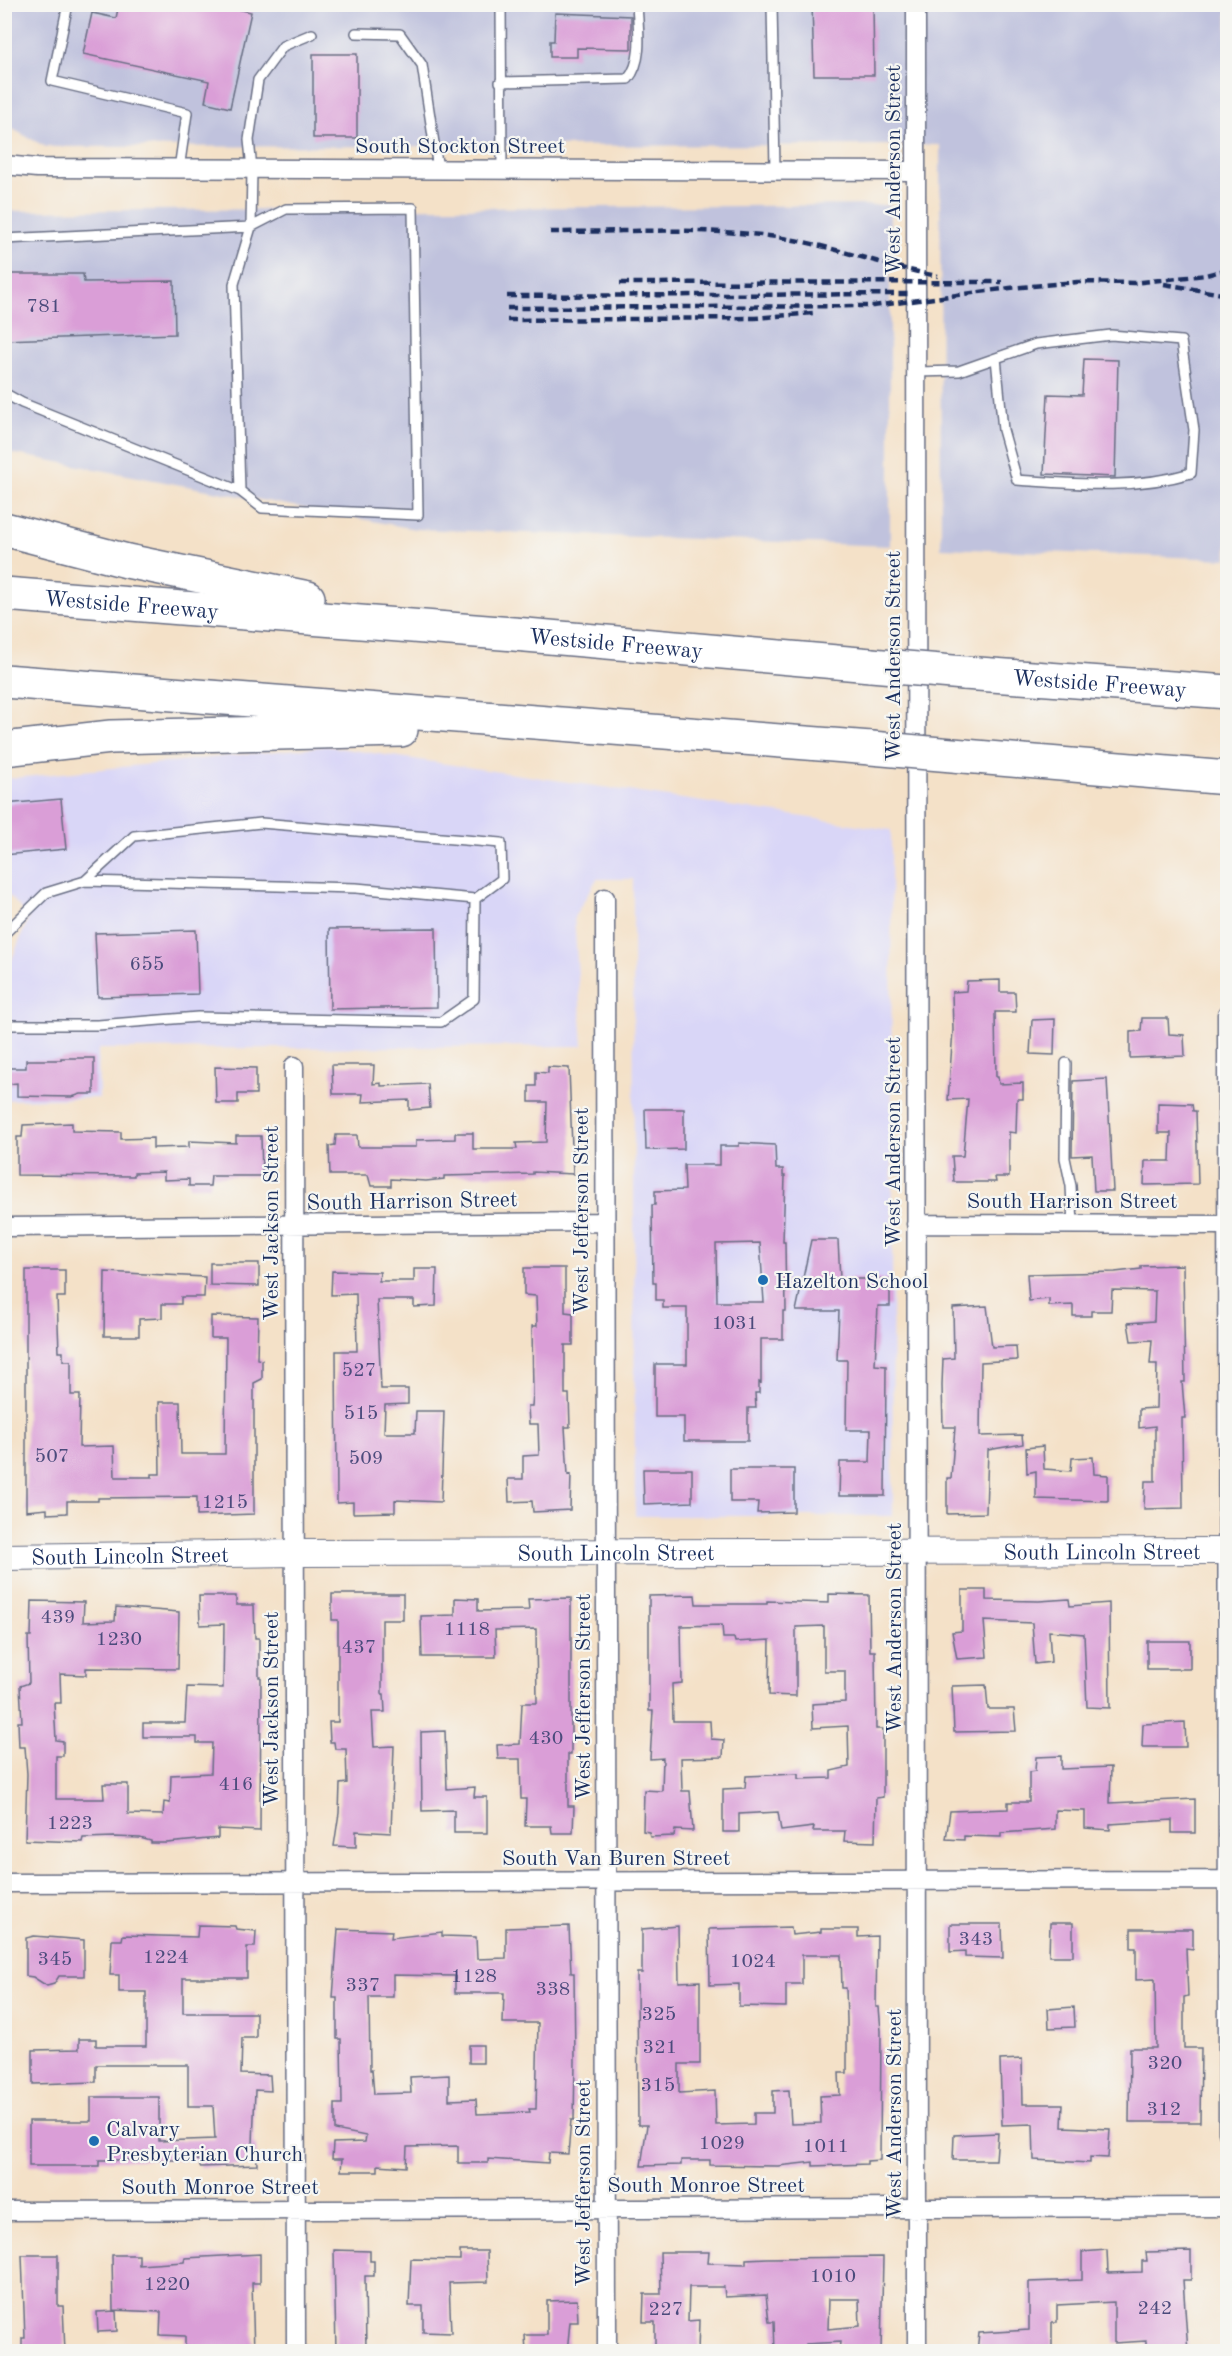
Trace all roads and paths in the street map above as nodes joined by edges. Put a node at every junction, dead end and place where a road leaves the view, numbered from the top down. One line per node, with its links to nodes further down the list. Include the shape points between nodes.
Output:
1 (68, 4): 10 (lane, via 52,81 187,113)
2 (501, 4): 8 (lane)
3 (638, 4): 8 (lane, via 638,57 636,70 628,79)
4 (772, 4): 14 (lane)
5 (916, 4): 15 (street, West Anderson Street)
6 (356, 33): 12 (lane, via 400,34 422,65)
7 (312, 34): 11 (lane, via 283,46 258,80 249,140)
8 (500, 82): 13 (lane)
9 (4, 165): 10 (street, South Stockton Street)
10 (179, 169): 11 (street, South Stockton Street)
11 (252, 169): 12 (street, South Stockton Street); 16 (lane)
12 (438, 169): 13 (street, South Stockton Street)
13 (502, 170): 14 (street, South Stockton Street)
14 (775, 170): 15 (street, South Stockton Street)
15 (916, 171): 19 (street, West Anderson Street)
16 (251, 227): 17 (lane); 21 (lane, via 234,284); 21 (lane, via 286,209 413,208 418,515 262,507)
17 (4, 239)
18 (996, 358): 18 (lane, via 1036,344 1112,335 1181,341 1194,430 1191,473 1136,484 1017,480 1003,430); 19 (lane, via 959,371)
19 (916, 372): 39 (street, West Anderson Street)
20 (4, 393): 21 (lane, via 22,404)
21 (240, 491)
22 (4, 529): 24 (highway, via 265,591)
23 (4, 594): 24 (highway, Westside Freeway)
24 (526, 635): 26 (highway, Westside Freeway, bridge)
25 (4, 681): 27 (highway)
26 (1227, 692)
27 (577, 725): 28 (highway, via 111,737); 29 (highway, bridge)
28 (4, 748)
29 (1221, 779)
30 (86, 881): 32 (lane, via 356,888); 32 (lane, via 134,836 261,823 501,843 502,879); 33 (lane, via 46,893)
31 (605, 898): 38 (street, West Jefferson Street)
32 (475, 899): 35 (lane, via 474,999 441,1022 198,1017 98,1025)
33 (4, 934)
34 (1227, 1014): 42 (street)
35 (4, 1025)
36 (1066, 1063): 40 (lane, via 1065,1158)
37 (294, 1065): 41 (street, West Jackson Street)
38 (604, 1222): 41 (street, South Harrison Street); 47 (street, West Jefferson Street)
39 (916, 1224): 40 (street, South Harrison Street); 45 (street, West Anderson Street)
40 (1073, 1224): 42 (street, South Harrison Street)
41 (294, 1225): 43 (street, South Harrison Street); 46 (street, West Jackson Street)
42 (1227, 1225): 44 (street)
43 (4, 1227)
44 (1227, 1551): 45 (street, South Lincoln Street); 50 (street)
45 (917, 1552): 47 (street, South Lincoln Street); 49 (street, West Anderson Street)
46 (294, 1553): 47 (street, South Lincoln Street); 48 (street, South Lincoln Street); 52 (street, West Jackson Street)
47 (605, 1554): 51 (street, West Jefferson Street)
48 (4, 1557)
49 (917, 1880): 50 (street, South Van Buren Street); 51 (street, South Van Buren Street); 57 (street, West Anderson Street)
50 (1227, 1880): 54 (street)
51 (606, 1881): 52 (street, South Van Buren Street); 56 (street, West Jefferson Street)
52 (296, 1882): 53 (street, South Van Buren Street); 58 (street, West Jackson Street)
53 (4, 1883)
54 (1227, 2133)
55 (1227, 2207): 57 (street, South Monroe Street)
56 (606, 2208): 57 (street, South Monroe Street); 58 (street, South Monroe Street); 61 (street, West Jefferson Street)
57 (917, 2208): 62 (street, West Anderson Street)
58 (295, 2210): 59 (street, South Monroe Street); 60 (street, West Jackson Street)
59 (4, 2211)
60 (296, 2352)
61 (607, 2352)
62 (917, 2352)

